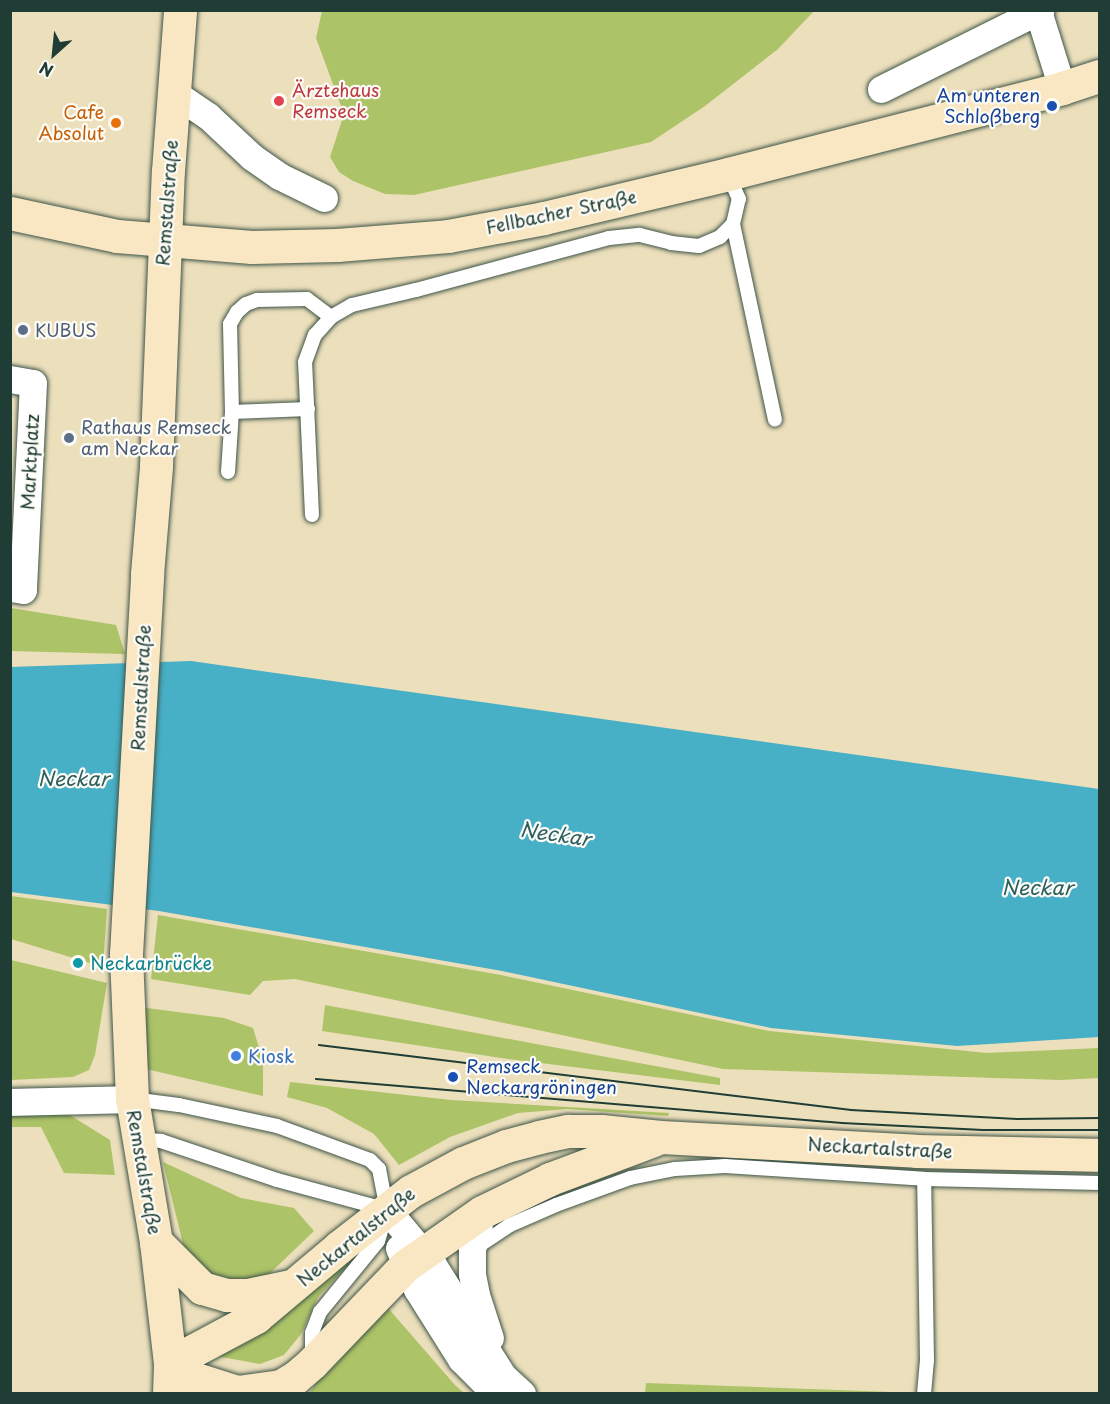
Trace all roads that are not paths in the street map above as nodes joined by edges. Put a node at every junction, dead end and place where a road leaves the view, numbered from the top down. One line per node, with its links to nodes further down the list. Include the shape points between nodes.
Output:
1 (180, 10): 6 (main road, Remstalstraße)
2 (1039, 11): 4 (street); 5 (street)
3 (1100, 76): 4 (main road, Fellbacher Straße)
4 (1062, 88): 7 (main road, Fellbacher Straße)
5 (881, 89)
6 (174, 93): 8 (street, via 208,116 270,170); 11 (main road, Remstalstraße)
7 (728, 174): 10 (lane, via 739,199); 11 (main road, Fellbacher Straße, via 544,218 448,236 252,247)
8 (324, 198)
9 (10, 213): 11 (main road, Fellbacher Straße)
10 (734, 224): 12 (lane, via 720,237 699,246 640,235 609,238 352,305); 16 (lane)
11 (164, 242): 20 (main road, Remstalstraße, via 156,466 126,954)
12 (331, 317): 14 (lane, via 315,335 305,362); 15 (lane, via 307,299 257,300 237,312 230,324)
13 (10, 379): 19 (street, Marktplatz, via 33,383 23,590)
14 (308, 409): 15 (lane); 18 (lane)
15 (232, 412): 17 (lane)
16 (775, 420)
17 (228, 472)
18 (312, 515)
19 (11, 592)
20 (132, 1099): 21 (street); 23 (main road, Remstalstraße); 27 (lane, via 277,1126 370,1160 379,1169)
21 (10, 1102)
22 (661, 1137): 24 (main road, Neckartalstraße, via 987,1154); 27 (main road, Neckartalstraße, via 601,1131 568,1131 539,1137 463,1163 411,1191); 28 (main road, Neckartalstraße, via 550,1179)
23 (137, 1140): 27 (lane, via 161,1141 277,1180); 29 (main road, Remstalstraße)
24 (1100, 1155)
25 (924, 1179): 26 (lane); 30 (lane, via 725,1166 675,1168 630,1178 556,1205 510,1225); 38 (lane)
26 (1100, 1183)
27 (387, 1210): 31 (street); 32 (main road, Neckartalstraße); 33 (lane, via 378,1241 320,1311 312,1333)
28 (482, 1212): 30 (street); 31 (main road, Neckartalstraße)
29 (156, 1242): 32 (main road, via 202,1288 227,1295 248,1295); 34 (main road, Remstalstraße)
30 (472, 1250): 35 (street, via 476,1295)
31 (414, 1259): 33 (main road, Neckartalstraße); 35 (street, via 440,1274)
32 (296, 1285): 34 (main road, Neckartalstraße)
33 (312, 1363): 36 (main road, Neckartalstraße, via 296,1377)
34 (170, 1378): 36 (main road, via 196,1379 229,1390); 37 (main road, Remstalstraße)
35 (507, 1388)
36 (289, 1391)
37 (182, 1394)
38 (924, 1394)

